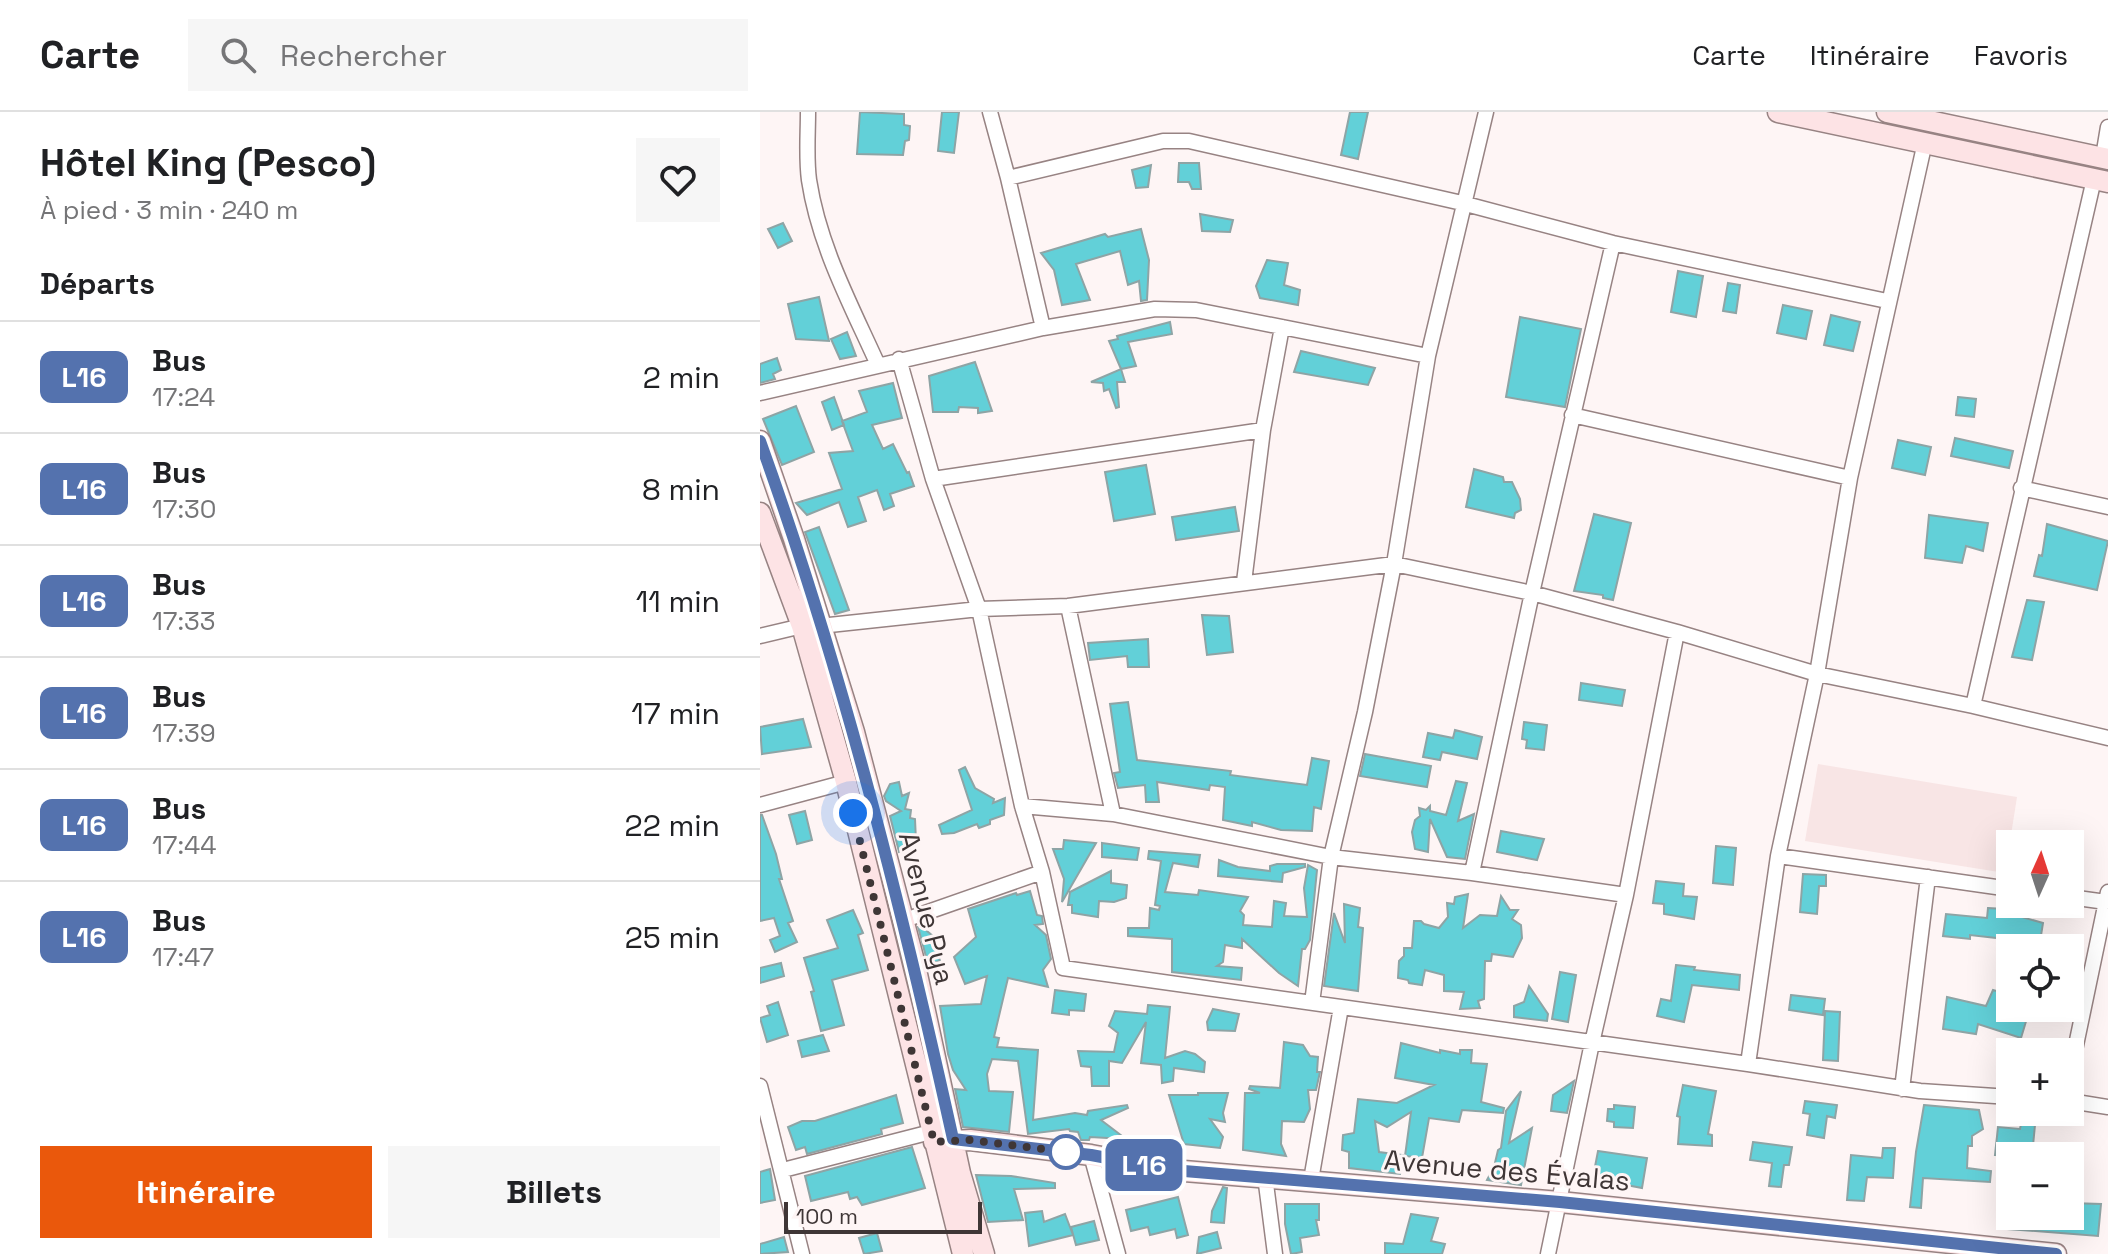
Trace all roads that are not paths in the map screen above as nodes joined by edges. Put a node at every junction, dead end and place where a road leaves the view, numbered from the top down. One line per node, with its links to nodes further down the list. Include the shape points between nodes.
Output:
1 (808, 112): 18 (street, via 814,205 829,256)
2 (990, 112): 9 (street)
3 (1486, 112): 11 (street)
4 (1778, 112): 7 (street)
5 (1887, 112): 8 (street)
6 (2108, 127): 8 (street)
7 (1925, 142): 10 (street); 13 (street)
8 (2106, 158)
9 (1008, 178): 11 (street, via 1172,140); 15 (street)
10 (2101, 180): 25 (street)
11 (1462, 203): 12 (street); 16 (street)
12 (1613, 243): 13 (street); 20 (street)
13 (1887, 301): 23 (street)
14 (1282, 327): 15 (street, via 1168,309); 16 (street); 21 (street)
15 (1043, 328): 17 (street)
16 (1428, 356): 28 (street)
17 (899, 359): 18 (street); 24 (street)
18 (878, 365): 19 (street)
19 (760, 393)
20 (1572, 415): 23 (street); 30 (street)
21 (1263, 430): 24 (street); 29 (street)
22 (760, 441): 33 (street, Avenue Pya, via 794,539)
23 (1850, 478): 36 (street)
24 (933, 479): 32 (street)
25 (2021, 488): 26 (street); 37 (street)
26 (2108, 507)
27 (760, 513): 33 (street, Avenue Pya)
28 (1394, 564): 29 (street); 30 (street); 44 (street)
29 (1244, 582): 31 (street)
30 (1532, 593): 34 (street); 46 (street)
31 (1068, 606): 32 (street); 42 (street)
32 (979, 609): 33 (street); 41 (street)
33 (811, 626): 35 (street); 39 (street, Avenue Pya); 52 (street, Avenue Pya, via 854,732)
34 (1677, 632): 36 (street); 49 (street)
35 (760, 636)
36 (1817, 674): 37 (street); 43 (street)
37 (1973, 706): 38 (street)
38 (2108, 738)
39 (846, 782): 40 (street); 63 (street, Avenue Pya)
40 (760, 805)
41 (1022, 806): 42 (street); 45 (street)
42 (1113, 814): 44 (street)
43 (1778, 856): 47 (street); 57 (street)
44 (1331, 857): 46 (street); 53 (street)
45 (1042, 872): 52 (street); 53 (street, via 1063,968)
46 (1472, 873): 49 (street)
47 (1928, 877): 48 (street); 59 (street)
48 (1996, 887)
49 (1626, 895): 56 (street)
50 (2084, 897): 51 (street)
51 (2107, 897): 55 (street)
52 (902, 921): 63 (street, Avenue Pya)
53 (1312, 1003): 54 (street)
54 (1341, 1007): 56 (street); 69 (street)
55 (2078, 1038)
56 (1592, 1043): 57 (street); 70 (street)
57 (1748, 1064): 59 (street)
58 (760, 1086): 64 (street)
59 (1902, 1089): 60 (street)
60 (1996, 1096)
61 (2084, 1103): 62 (street)
62 (2108, 1107)
63 (940, 1138): 66 (street, Avenue des Évalas); 67 (street); 73 (street, Avenue Pya); 74 (street, Avenue Pya, via 960,1173)
64 (776, 1150): 65 (street); 67 (street)
65 (760, 1155)
66 (1091, 1155): 68 (street, Avenue des Évalas, via 1172,1170); 75 (street)
67 (783, 1170): 72 (street)
68 (1265, 1176): 69 (street, Avenue des Évalas); 76 (street)
69 (1311, 1180): 70 (street, Avenue des Évalas)
70 (1560, 1202): 71 (street, Avenue des Évalas); 77 (street)
71 (1970, 1250): 78 (street, Avenue des Évalas)
72 (802, 1254)
73 (963, 1254)
74 (984, 1254)
75 (1118, 1254)
76 (1275, 1254)
77 (1548, 1254)
78 (2056, 1254)

